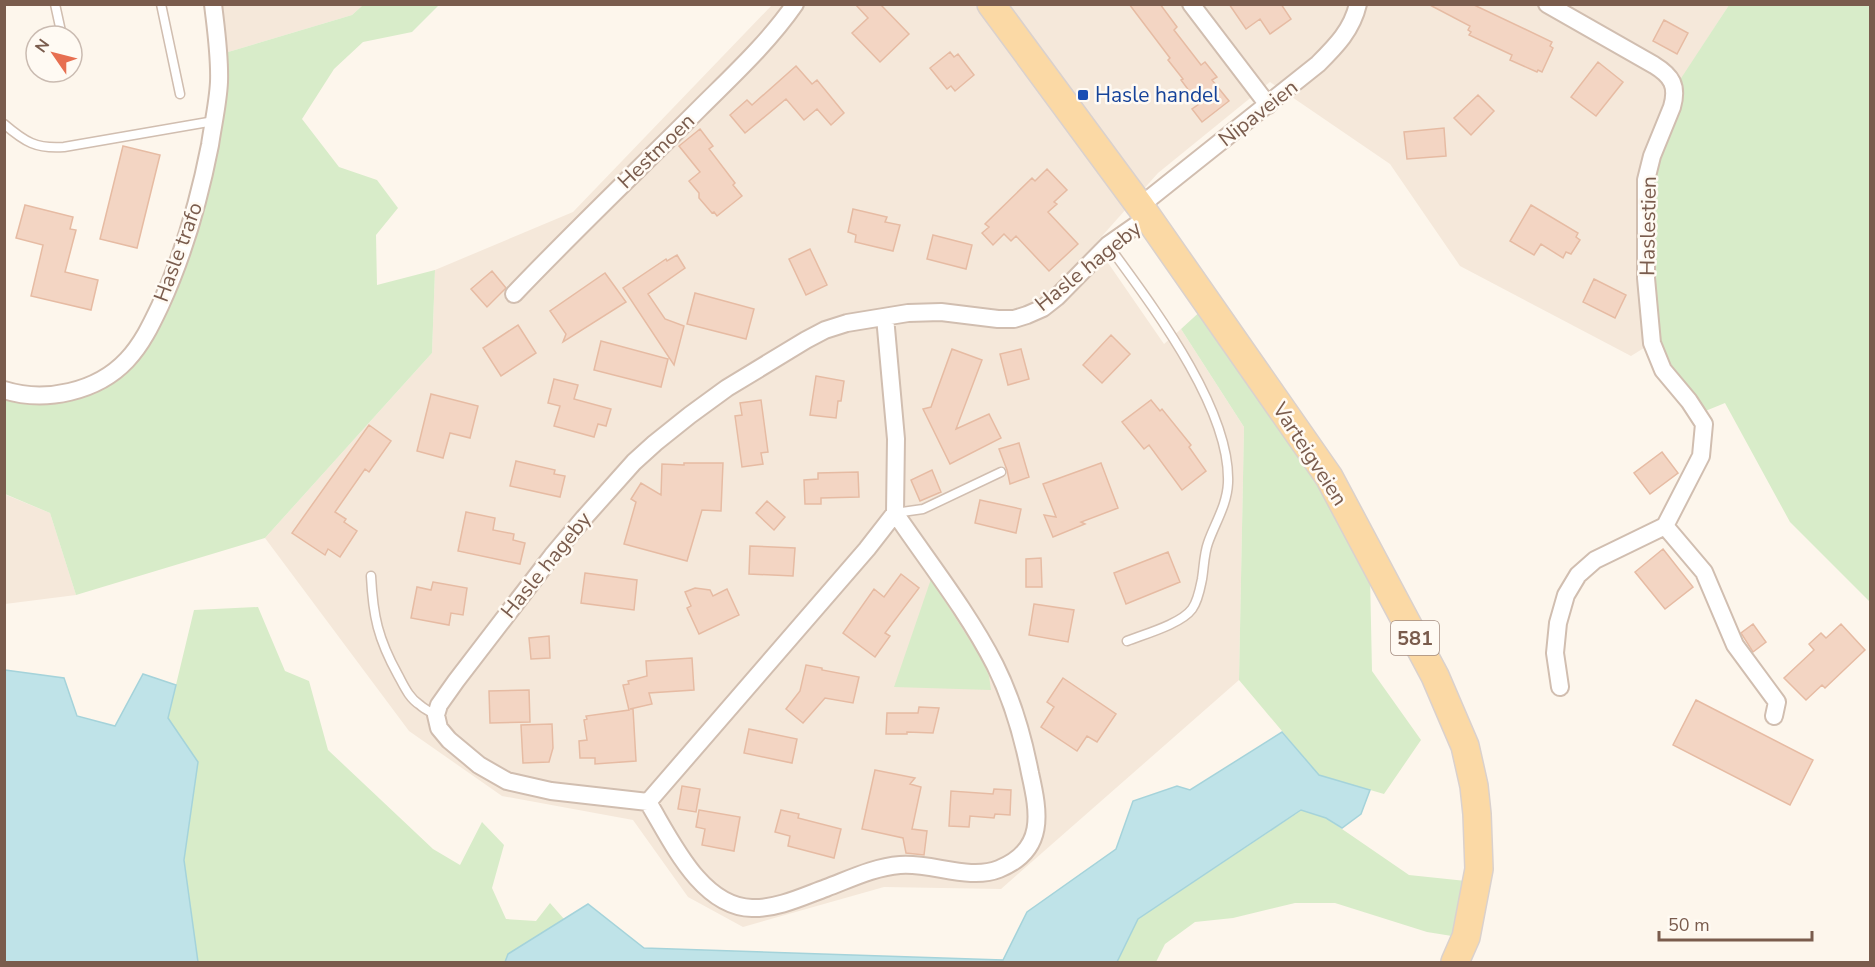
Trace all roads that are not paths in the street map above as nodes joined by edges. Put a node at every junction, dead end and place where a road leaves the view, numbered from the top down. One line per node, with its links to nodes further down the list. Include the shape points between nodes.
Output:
1 (55, 4): 9 (lane)
2 (161, 4): 10 (lane)
3 (213, 4): 12 (street, Hasle trafo, via 219,47)
4 (795, 4): 16 (street, Hestmoen, via 728,80)
5 (991, 4): 14 (main road, Varteigveien / 581)
6 (1191, 4): 11 (street)
7 (1358, 4): 11 (street, Nipaveien, via 1350,26 1335,48)
8 (1547, 4): 21 (street, Haslestien, via 1654,65 1673,83 1675,98 1646,180 1646,278 1652,343 1663,370 1704,424 1701,456)
9 (59, 24)
10 (180, 94)
11 (1268, 105): 14 (street, Nipaveien)
12 (214, 121): 13 (lane, via 45,148 27,142); 18 (street, Hasle trafo, via 203,183 186,241 146,335 127,361 106,377 65,394)
13 (4, 124)
14 (1144, 211): 15 (street, Hasle hageby); 28 (main road, Varteigveien / 581, via 1329,477 1435,676 1465,746 1474,786 1479,869 1466,937)
15 (1108, 245): 17 (street, Hasle hageby, via 1057,297 1027,315 998,319 941,312); 23 (lane, via 1188,361 1216,419 1228,468 1224,504 1208,545 1192,609 1184,618)
16 (514, 294)
17 (885, 317): 20 (street, via 896,439); 25 (street, Hasle hageby, via 847,323 806,340 727,388 654,443 552,556 452,687)
18 (4, 390)
19 (1001, 472): 20 (lane, via 923,509)
20 (895, 513): 27 (street); 27 (street, via 971,624 1003,683 1024,741 1037,803 1035,832 1024,852 1000,869 988,872 889,866 799,898 752,908 728,903 702,884)
21 (1665, 526): 24 (street, via 1595,560 1578,576 1566,595 1558,622 1555,653); 26 (street, via 1704,572 1735,645 1777,702)
22 (371, 576): 25 (lane, via 376,625 386,654 409,695)
23 (1127, 641)
24 (1560, 687)
25 (436, 715): 27 (street, via 439,728 449,740 479,765 507,781 551,791)
26 (1774, 716)
27 (648, 802)
28 (1455, 963)

